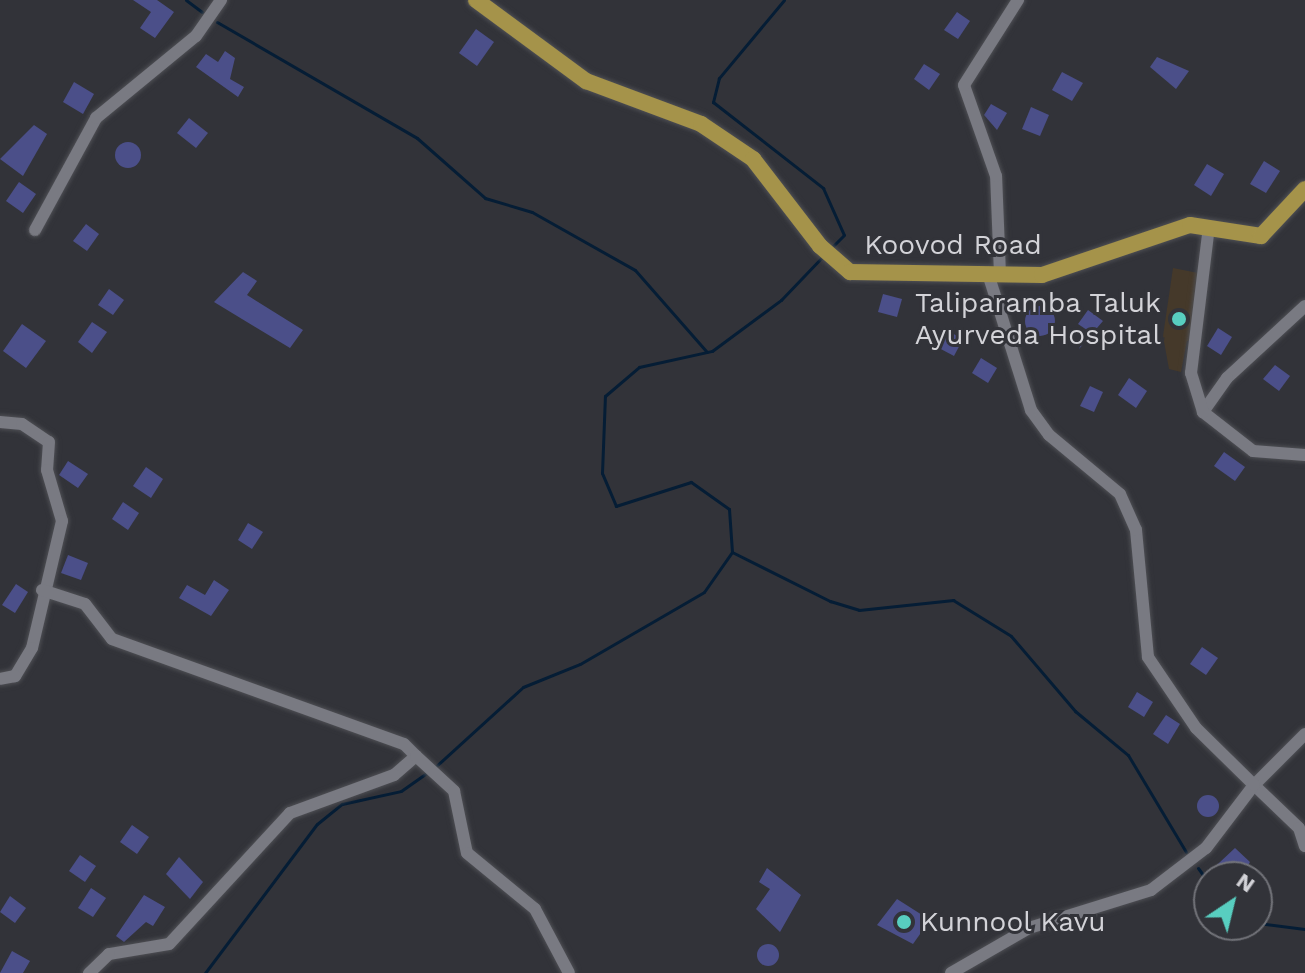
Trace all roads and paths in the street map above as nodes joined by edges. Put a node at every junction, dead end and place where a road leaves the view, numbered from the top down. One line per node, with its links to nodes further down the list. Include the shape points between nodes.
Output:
1 (221, 0): 6 (street, via 196,36 96,118)
2 (476, 0): 7 (main road, Koovod Road, via 586,81 701,124 753,159 826,252 850,272)
3 (1018, 0): 7 (street, via 964,85 996,176)
4 (1305, 189): 5 (main road, Koovod Road, via 1261,236)
5 (1209, 226): 7 (main road, Koovod Road, via 1133,239 1042,275); 9 (street, via 1191,373)
6 (35, 230)
7 (994, 274): 16 (street, via 1031,410 1049,435 1120,494 1136,530 1148,657 1196,728)
8 (1305, 306): 9 (street, via 1227,378)
9 (1203, 412): 11 (street, via 1253,451)
10 (0, 422): 12 (street, via 22,424 49,442 47,470 62,521)
11 (1305, 455)
12 (42, 590): 13 (street, via 32,648 15,676); 15 (street, via 85,604 112,639 404,744)
13 (0, 679)
14 (1305, 734): 16 (street)
15 (419, 759): 18 (street, via 394,775 290,813 169,944 109,954); 19 (street, via 454,791 467,853 535,909)
16 (1254, 785): 17 (street, via 1299,828); 20 (street, via 1206,848 1151,890 1029,928)
17 (1305, 846)
18 (89, 973)
19 (569, 973)
20 (951, 973)

